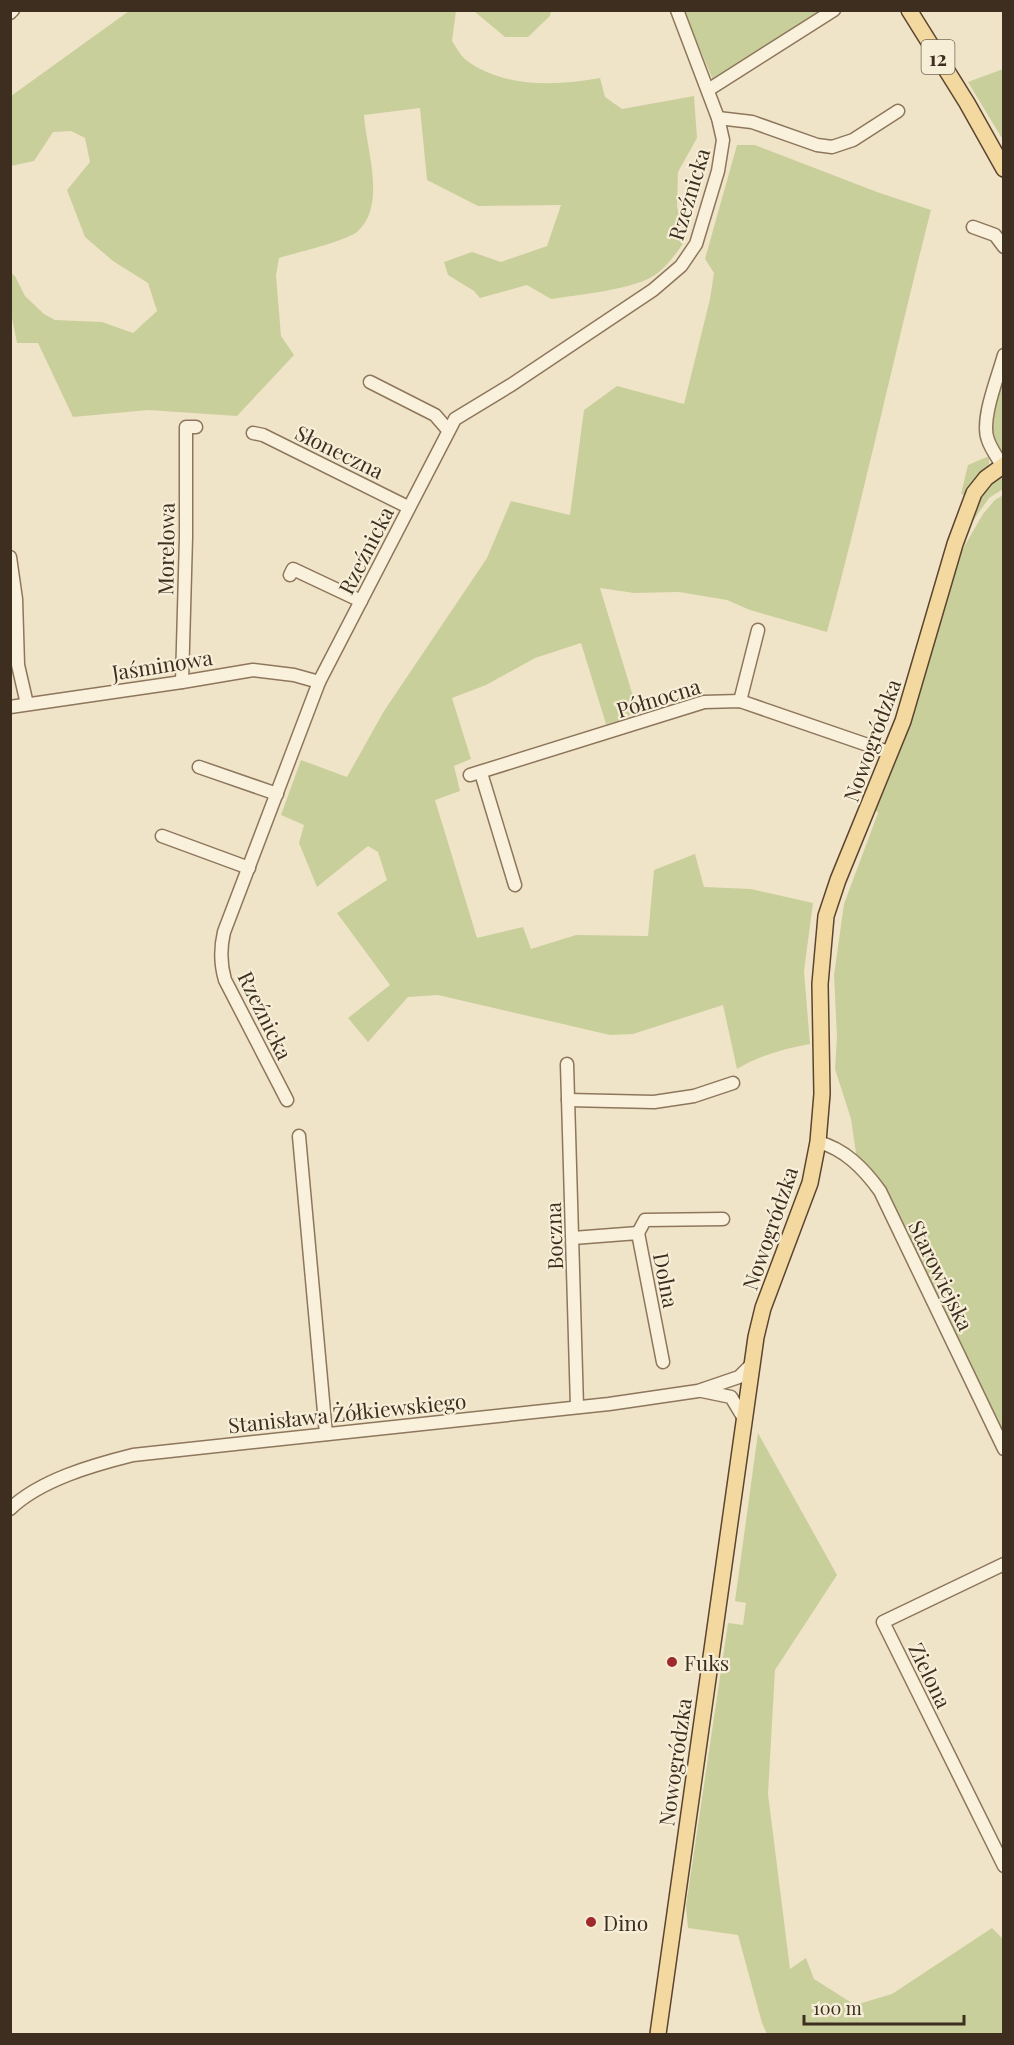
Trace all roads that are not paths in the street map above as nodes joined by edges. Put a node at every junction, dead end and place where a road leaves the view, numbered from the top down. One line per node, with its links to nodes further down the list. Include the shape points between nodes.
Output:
1 (677, 10): 4 (street, Rzeźnicka)
2 (834, 10): 4 (street)
3 (909, 10): 7 (main road, 12)
4 (708, 90): 6 (street, Rzeźnicka)
5 (898, 111): 6 (street, via 853,140 832,147 817,146 752,122)
6 (718, 118): 13 (street, Rzeźnicka, via 723,140 718,171 701,232 681,266 653,290 454,419)
7 (1004, 169)
8 (973, 227): 9 (street, via 995,235)
9 (1004, 247)
10 (1004, 355): 15 (street, Nowogródzka, via 986,432)
11 (370, 382): 13 (street, via 435,416)
12 (196, 427): 21 (street, Morelowa, via 186,427)
13 (447, 430): 16 (street, Rzeźnicka)
14 (253, 433): 16 (street, Słoneczna)
15 (1003, 465): 26 (main road, Nowogródzka, via 986,477 974,493)
16 (408, 507): 19 (street, Rzeźnicka)
17 (10, 557): 24 (street, via 18,665)
18 (290, 575): 19 (street, via 293,569)
19 (361, 601): 22 (street, Rzeźnicka)
20 (758, 630): 23 (street)
21 (182, 682): 22 (street, Jaśminowa, via 253,670); 24 (street, Jaśminowa)
22 (319, 682): 28 (street, Rzeźnicka)
23 (740, 701): 26 (street, Północna); 31 (street, Północna, via 704,702 475,774)
24 (27, 704): 25 (street, Jaśminowa)
25 (10, 706)
26 (891, 753): 37 (main road, Nowogródzka, via 826,916 820,984 822,1094)
27 (199, 767): 28 (street)
28 (277, 794): 30 (street, Rzeźnicka)
29 (162, 836): 30 (street)
30 (249, 868): 34 (street, Rzeźnicka, via 224,932 221,966)
31 (515, 885)
32 (567, 1064): 35 (street, Boczna)
33 (733, 1083): 35 (street, via 694,1096 654,1102)
34 (287, 1100)
35 (568, 1100): 40 (street, Boczna)
36 (299, 1136): 46 (street)
37 (818, 1142): 42 (main road, Nowogródzka, via 810,1183 763,1308); 47 (street, Starowiejska, via 847,1155 880,1191)
38 (723, 1219): 39 (street, via 645,1220)
39 (638, 1233): 40 (street, Dolna); 41 (street, Dolna)
40 (573, 1238): 44 (street, Boczna)
41 (663, 1362)
42 (751, 1365): 43 (street, Stanisława Żółkiewskiego, via 739,1377); 45 (main road, Nowogródzka)
43 (698, 1391): 44 (street, Stanisława Żółkiewskiego); 45 (street, Stanisława Żółkiewskiego, via 730,1397)
44 (577, 1407): 46 (street, Stanisława Żółkiewskiego)
45 (743, 1417): 51 (main road, Nowogródzka)
46 (326, 1434): 48 (street, Stanisława Żółkiewskiego, via 132,1455 71,1474)
47 (1004, 1449)
48 (12, 1504)
49 (1004, 1564): 50 (street, Zielona, via 883,1622)
50 (1004, 1866)
51 (658, 2034)

